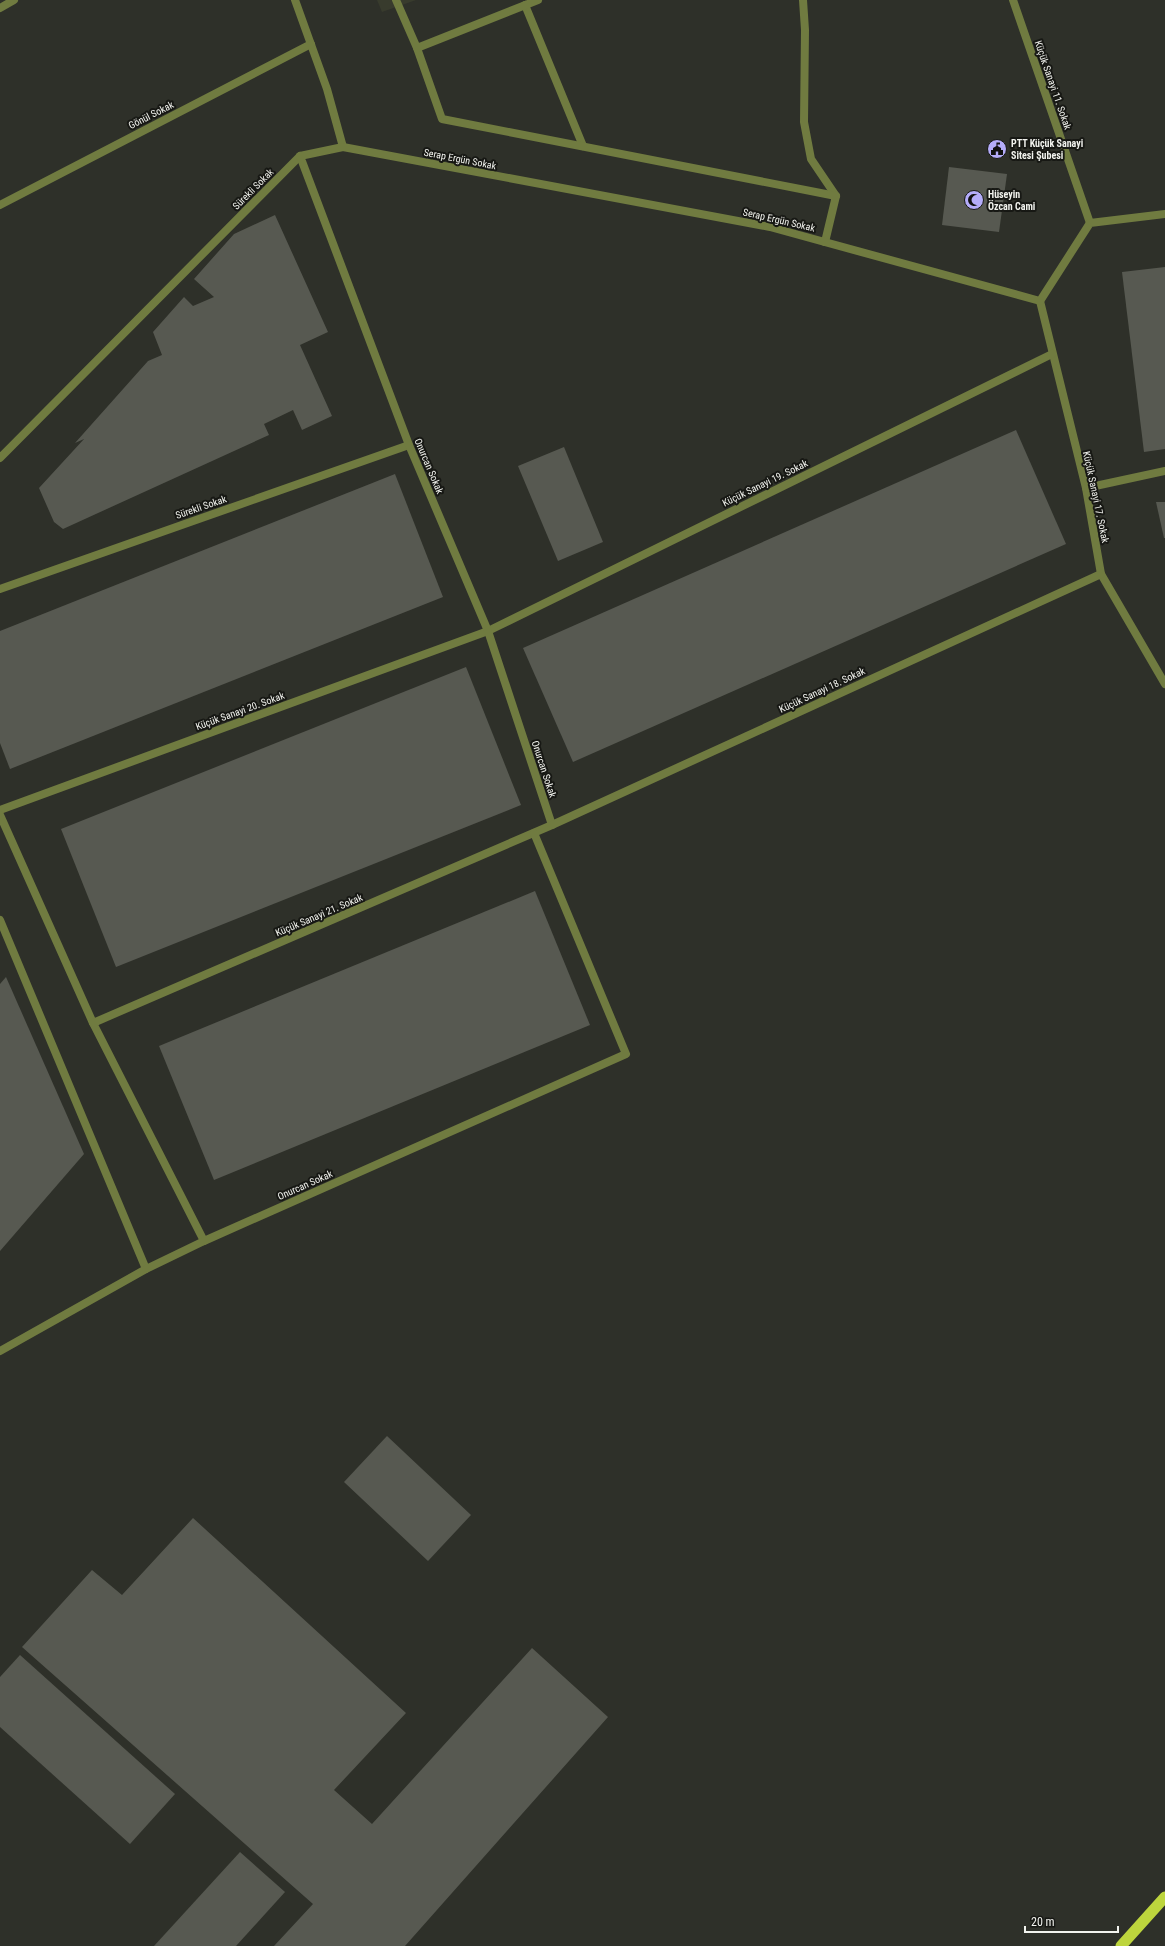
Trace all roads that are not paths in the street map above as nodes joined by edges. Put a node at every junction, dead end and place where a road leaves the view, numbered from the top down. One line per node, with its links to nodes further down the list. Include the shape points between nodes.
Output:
1 (14, 0): 8 (street)
2 (295, 0): 9 (street)
3 (396, 0): 10 (street)
4 (538, 0): 7 (street)
5 (803, 0): 14 (street, via 804,122 811,159)
6 (1013, 0): 17 (street, Küçük Sanayi 11. Sokak)
7 (525, 5): 10 (street); 11 (street)
8 (0, 8)
9 (311, 44): 12 (street, via 328,89); 15 (street, Gönül Sokak)
10 (417, 48): 11 (street, via 442,119)
11 (583, 146): 14 (street)
12 (343, 147): 13 (street); 18 (street, Serap Ergün Sokak, via 770,227)
13 (300, 156): 21 (street, Onurcan Sokak); 22 (street, Sürekli Sokak)
14 (836, 196): 18 (street)
15 (0, 205)
16 (1165, 214): 17 (street)
17 (1090, 223): 19 (street)
18 (826, 242): 19 (street, Serap Ergün Sokak)
19 (1040, 301): 20 (street, Küçük Sanayi 17. Sokak)
20 (1052, 354): 24 (street, Küçük Sanayi 17. Sokak); 27 (street, Küçük Sanayi 19. Sokak)
21 (409, 445): 26 (street, Sürekli Sokak); 27 (street, Onurcan Sokak)
22 (0, 458)
23 (1165, 471): 24 (street)
24 (1086, 488): 25 (street, Küçük Sanayi 17. Sokak)
25 (1101, 574): 28 (street, Küçük Sanayi 17. Sokak); 31 (street, Küçük Sanayi 18. Sokak)
26 (0, 589)
27 (488, 631): 29 (street, Küçük Sanayi 20. Sokak); 31 (street, Onurcan Sokak)
28 (1165, 684)
29 (0, 810)
30 (0, 815): 34 (street)
31 (552, 825): 32 (street, Küçük Sanayi 21. Sokak)
32 (534, 833): 34 (street, Küçük Sanayi 21. Sokak); 35 (street, Onurcan Sokak, via 626,1054)
33 (0, 920): 36 (street)
34 (93, 1023): 35 (street)
35 (204, 1241): 36 (street, Onurcan Sokak)
36 (146, 1269): 37 (street, Onurcan Sokak)
37 (0, 1351)
38 (1165, 1897): 39 (highway)
39 (1121, 1946)

